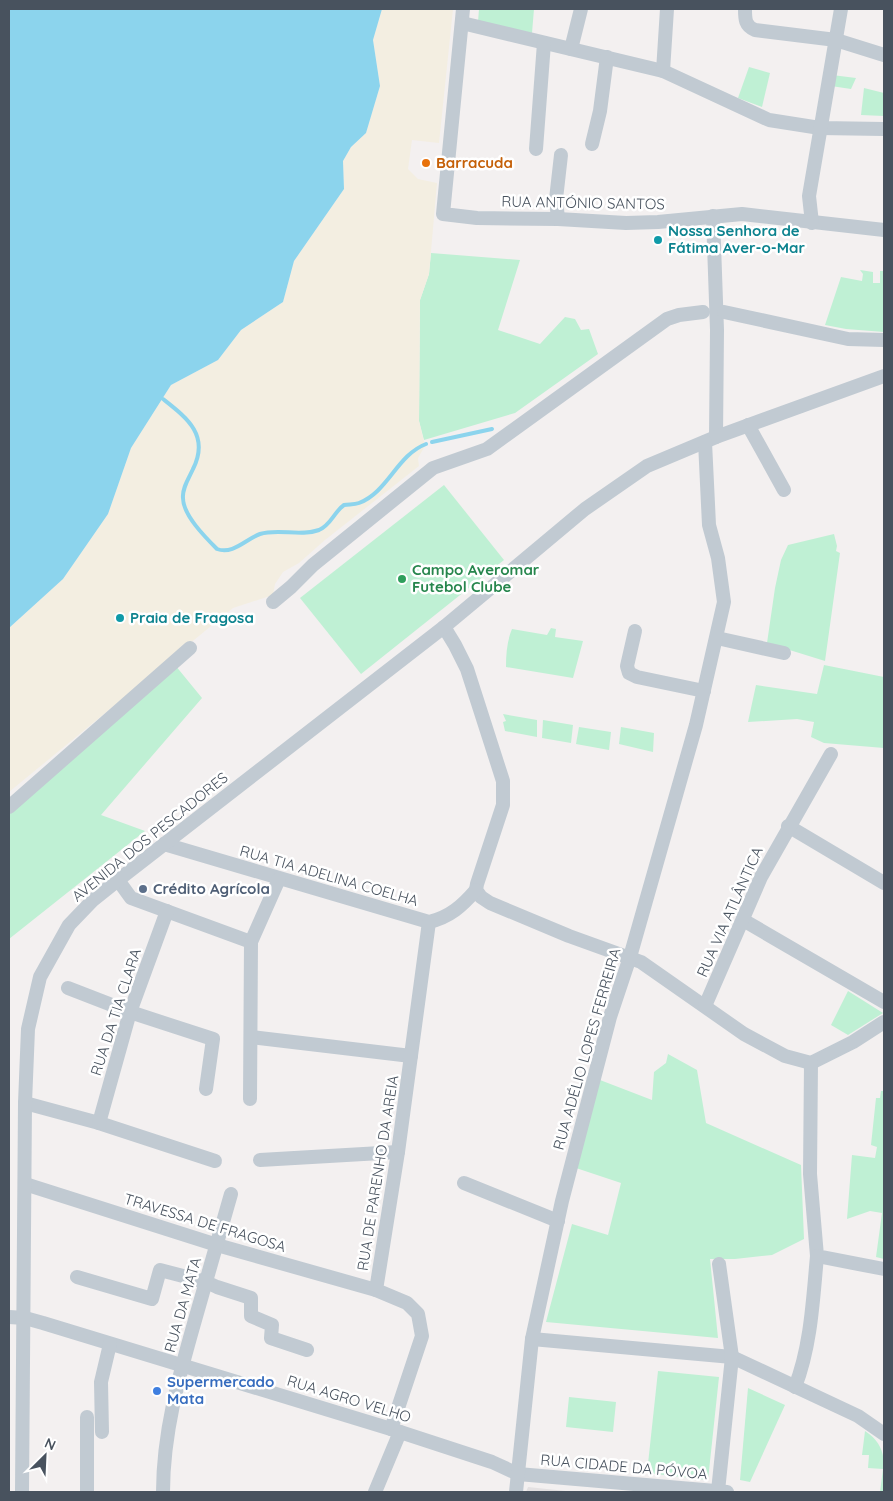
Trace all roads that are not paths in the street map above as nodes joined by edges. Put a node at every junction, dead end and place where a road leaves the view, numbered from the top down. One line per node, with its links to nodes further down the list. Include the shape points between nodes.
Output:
1 (581, 9): 8 (street)
2 (667, 9): 11 (street)
3 (745, 9): 6 (street, via 749,28)
4 (841, 9): 6 (street)
5 (462, 16): 7 (street); 18 (street, RUA ANTÓNIO SANTOS, via 443,214 477,218)
6 (836, 40): 9 (street); 12 (street)
7 (544, 43): 8 (street); 15 (street)
8 (571, 49): 10 (street)
9 (884, 55)
10 (607, 58): 11 (street); 14 (street)
11 (664, 71): 12 (street, via 769,120)
12 (820, 128): 13 (street); 19 (street, via 809,196)
13 (884, 129)
14 (592, 144)
15 (536, 149)
16 (560, 155): 18 (street, via 556,200)
17 (714, 216): 18 (street, RUA ANTÓNIO SANTOS, via 626,223); 19 (street, RUA ANTÓNIO SANTOS, via 742,214); 26 (street, RUA ADÉLIO LOPES FERREIRA, via 717,330)
18 (558, 219)
19 (812, 223): 20 (street, RUA ANTÓNIO SANTOS)
20 (884, 230)
21 (703, 312): 28 (street, via 667,319 486,449 433,468 313,565)
22 (724, 312): 23 (street, via 848,339)
23 (884, 340)
24 (884, 376): 25 (street, AVENIDA DOS PESCADORES)
25 (748, 426): 26 (street, AVENIDA DOS PESCADORES); 27 (street)
26 (711, 439): 29 (street, AVENIDA DOS PESCADORES, via 647,466 585,509); 31 (street, RUA ADÉLIO LOPES FERREIRA, via 709,524 724,602)
27 (784, 490)
28 (273, 602)
29 (444, 627): 38 (street, AVENIDA DOS PESCADORES); 42 (street, via 467,669 503,781 503,805)
30 (635, 631): 34 (street, via 627,666 629,673 637,678)
31 (717, 638): 33 (street); 34 (street, RUA ADÉLIO LOPES FERREIRA)
32 (190, 648): 36 (street)
33 (784, 653)
34 (704, 691): 47 (street, RUA ADÉLIO LOPES FERREIRA)
35 (831, 754): 37 (street, RUA VIA ATLÂNTICA)
36 (9, 807)
37 (788, 826): 41 (street); 44 (street, RUA VIA ATLÂNTICA)
38 (164, 844): 39 (street, RUA TIA ADELINA COELHA); 40 (street, AVENIDA DOS PESCADORES)
39 (279, 879): 45 (street, RUA TIA ADELINA COELHA); 46 (street)
40 (118, 880): 43 (street, via 131,898); 58 (street, AVENIDA DOS PESCADORES, via 69,925 40,977 28,1029)
41 (884, 883)
42 (476, 890): 45 (street, RUA TIA ADELINA COELHA, via 463,906 443,919); 47 (street, via 490,903)
43 (167, 911): 46 (street); 51 (street, RUA DA TIA CLARA)
44 (743, 920): 49 (street); 50 (street, RUA VIA ATLÂNTICA)
45 (429, 922): 54 (street, RUA DE PARENHO DA AREIA)
46 (251, 942): 53 (street)
47 (630, 957): 50 (street); 66 (street, RUA ADÉLIO LOPES FERREIRA, via 610,1017)
48 (68, 988): 51 (street)
49 (884, 1002)
50 (705, 1006): 55 (street, via 744,1034 784,1056)
51 (130, 1012): 56 (street, via 213,1039); 59 (street, RUA DA TIA CLARA)
52 (884, 1022): 55 (street, via 853,1042)
53 (250, 1037): 54 (street); 57 (street)
54 (411, 1056): 60 (street, RUA DE PARENHO DA AREIA)
55 (811, 1062): 68 (street, via 810,1174)
56 (206, 1088)
57 (250, 1099)
58 (25, 1103): 59 (street); 64 (street, AVENIDA DOS PESCADORES)
59 (98, 1123): 61 (street)
60 (398, 1152): 62 (street); 73 (street, RUA DE PARENHO DA AREIA)
61 (216, 1160)
62 (260, 1160)
63 (464, 1183): 66 (street)
64 (25, 1184): 67 (street, TRAVESSA DE FRAGOSA); 75 (street, AVENIDA DOS PESCADORES)
65 (231, 1194): 67 (street, RUA DA MATA)
66 (558, 1221): 76 (street, RUA ADÉLIO LOPES FERREIRA)
67 (217, 1245): 72 (street, RUA DA MATA); 73 (street, TRAVESSA DE FRAGOSA)
68 (817, 1256): 70 (street); 81 (street, via 814,1298 802,1370)
69 (719, 1264): 79 (street)
70 (884, 1269)
71 (77, 1277): 72 (street, via 152,1299 160,1270)
72 (206, 1282): 78 (street, via 251,1298 251,1316 272,1325 271,1338); 80 (street, RUA DA MATA)
73 (376, 1290): 83 (street, RUA DE PARENHO DA AREIA, via 407,1303 418,1314 422,1336)
74 (9, 1317): 75 (street, RUA AGRO VELHO)
75 (24, 1318): 77 (street, RUA AGRO VELHO); 87 (street, AVENIDA DOS PESCADORES)
76 (532, 1338): 79 (street); 86 (street, RUA ADÉLIO LOPES FERREIRA)
77 (110, 1344): 80 (street, RUA AGRO VELHO); 84 (street, via 101,1382)
78 (307, 1350)
79 (732, 1357): 81 (street); 92 (street)
80 (182, 1365): 83 (street, RUA AGRO VELHO); 89 (street, RUA DA MATA, via 167,1436)
81 (795, 1387): 85 (street, via 858,1416)
82 (87, 1417): 88 (street)
83 (395, 1431): 86 (street, RUA AGRO VELHO, via 492,1462); 90 (street, RUA DE PARENHO DA AREIA)
84 (102, 1432)
85 (884, 1434)
86 (518, 1474): 91 (street, RUA ADÉLIO LOPES FERREIRA); 92 (street, RUA CIDADE DA PÓVOA)
87 (22, 1492)
88 (87, 1492)
89 (163, 1492)
90 (375, 1492)
91 (516, 1492)
92 (717, 1492)

